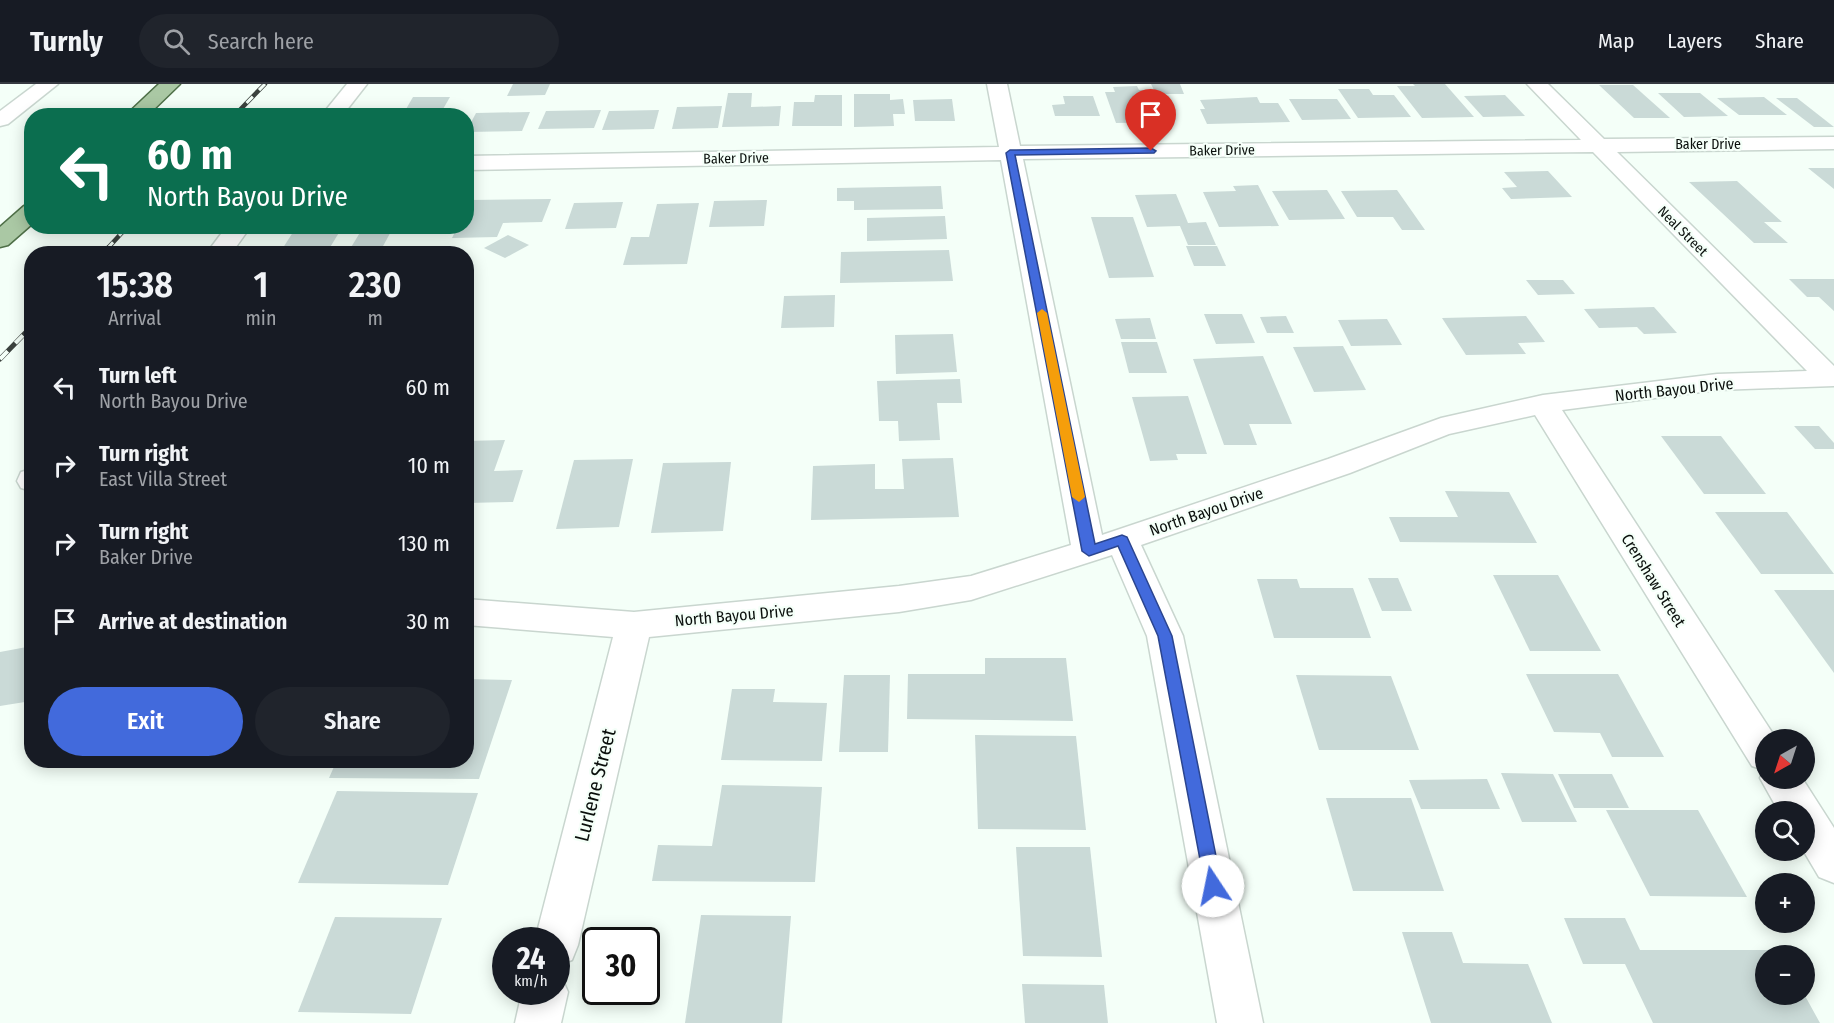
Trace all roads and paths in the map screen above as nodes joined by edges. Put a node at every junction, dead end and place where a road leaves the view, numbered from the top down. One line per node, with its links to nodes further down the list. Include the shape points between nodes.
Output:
1 (48, 84): 8 (street)
2 (170, 84): 6 (main road)
3 (357, 84): 7 (street)
4 (997, 84): 11 (street)
5 (1537, 84): 10 (street, Neal Street)
6 (144, 108)
7 (338, 108)
8 (1, 120)
9 (1834, 143): 10 (street, Baker Drive)
10 (1597, 145): 11 (street, Baker Drive); 17 (street, Neal Street)
11 (1010, 153): 12 (street, Baker Drive); 19 (street)
12 (474, 163)
13 (24, 218): 15 (main road)
14 (234, 234): 16 (street)
15 (0, 240)
16 (224, 246)
17 (1832, 378): 18 (street, North Bayou Drive, via 1717,382)
18 (1543, 404): 19 (street, North Bayou Drive, via 1441,427); 22 (street, Crenshaw Street)
19 (1106, 546): 21 (street, North Bayou Drive, via 971,588 899,599); 28 (street, via 1165,636)
20 (474, 613): 21 (street, North Bayou Drive)
21 (634, 625): 25 (street, Lurlene Street)
22 (1755, 738)
23 (1815, 834): 24 (street)
24 (1834, 864)
25 (560, 927)
26 (542, 1005): 27 (street)
27 (538, 1023)
28 (1240, 1023)

